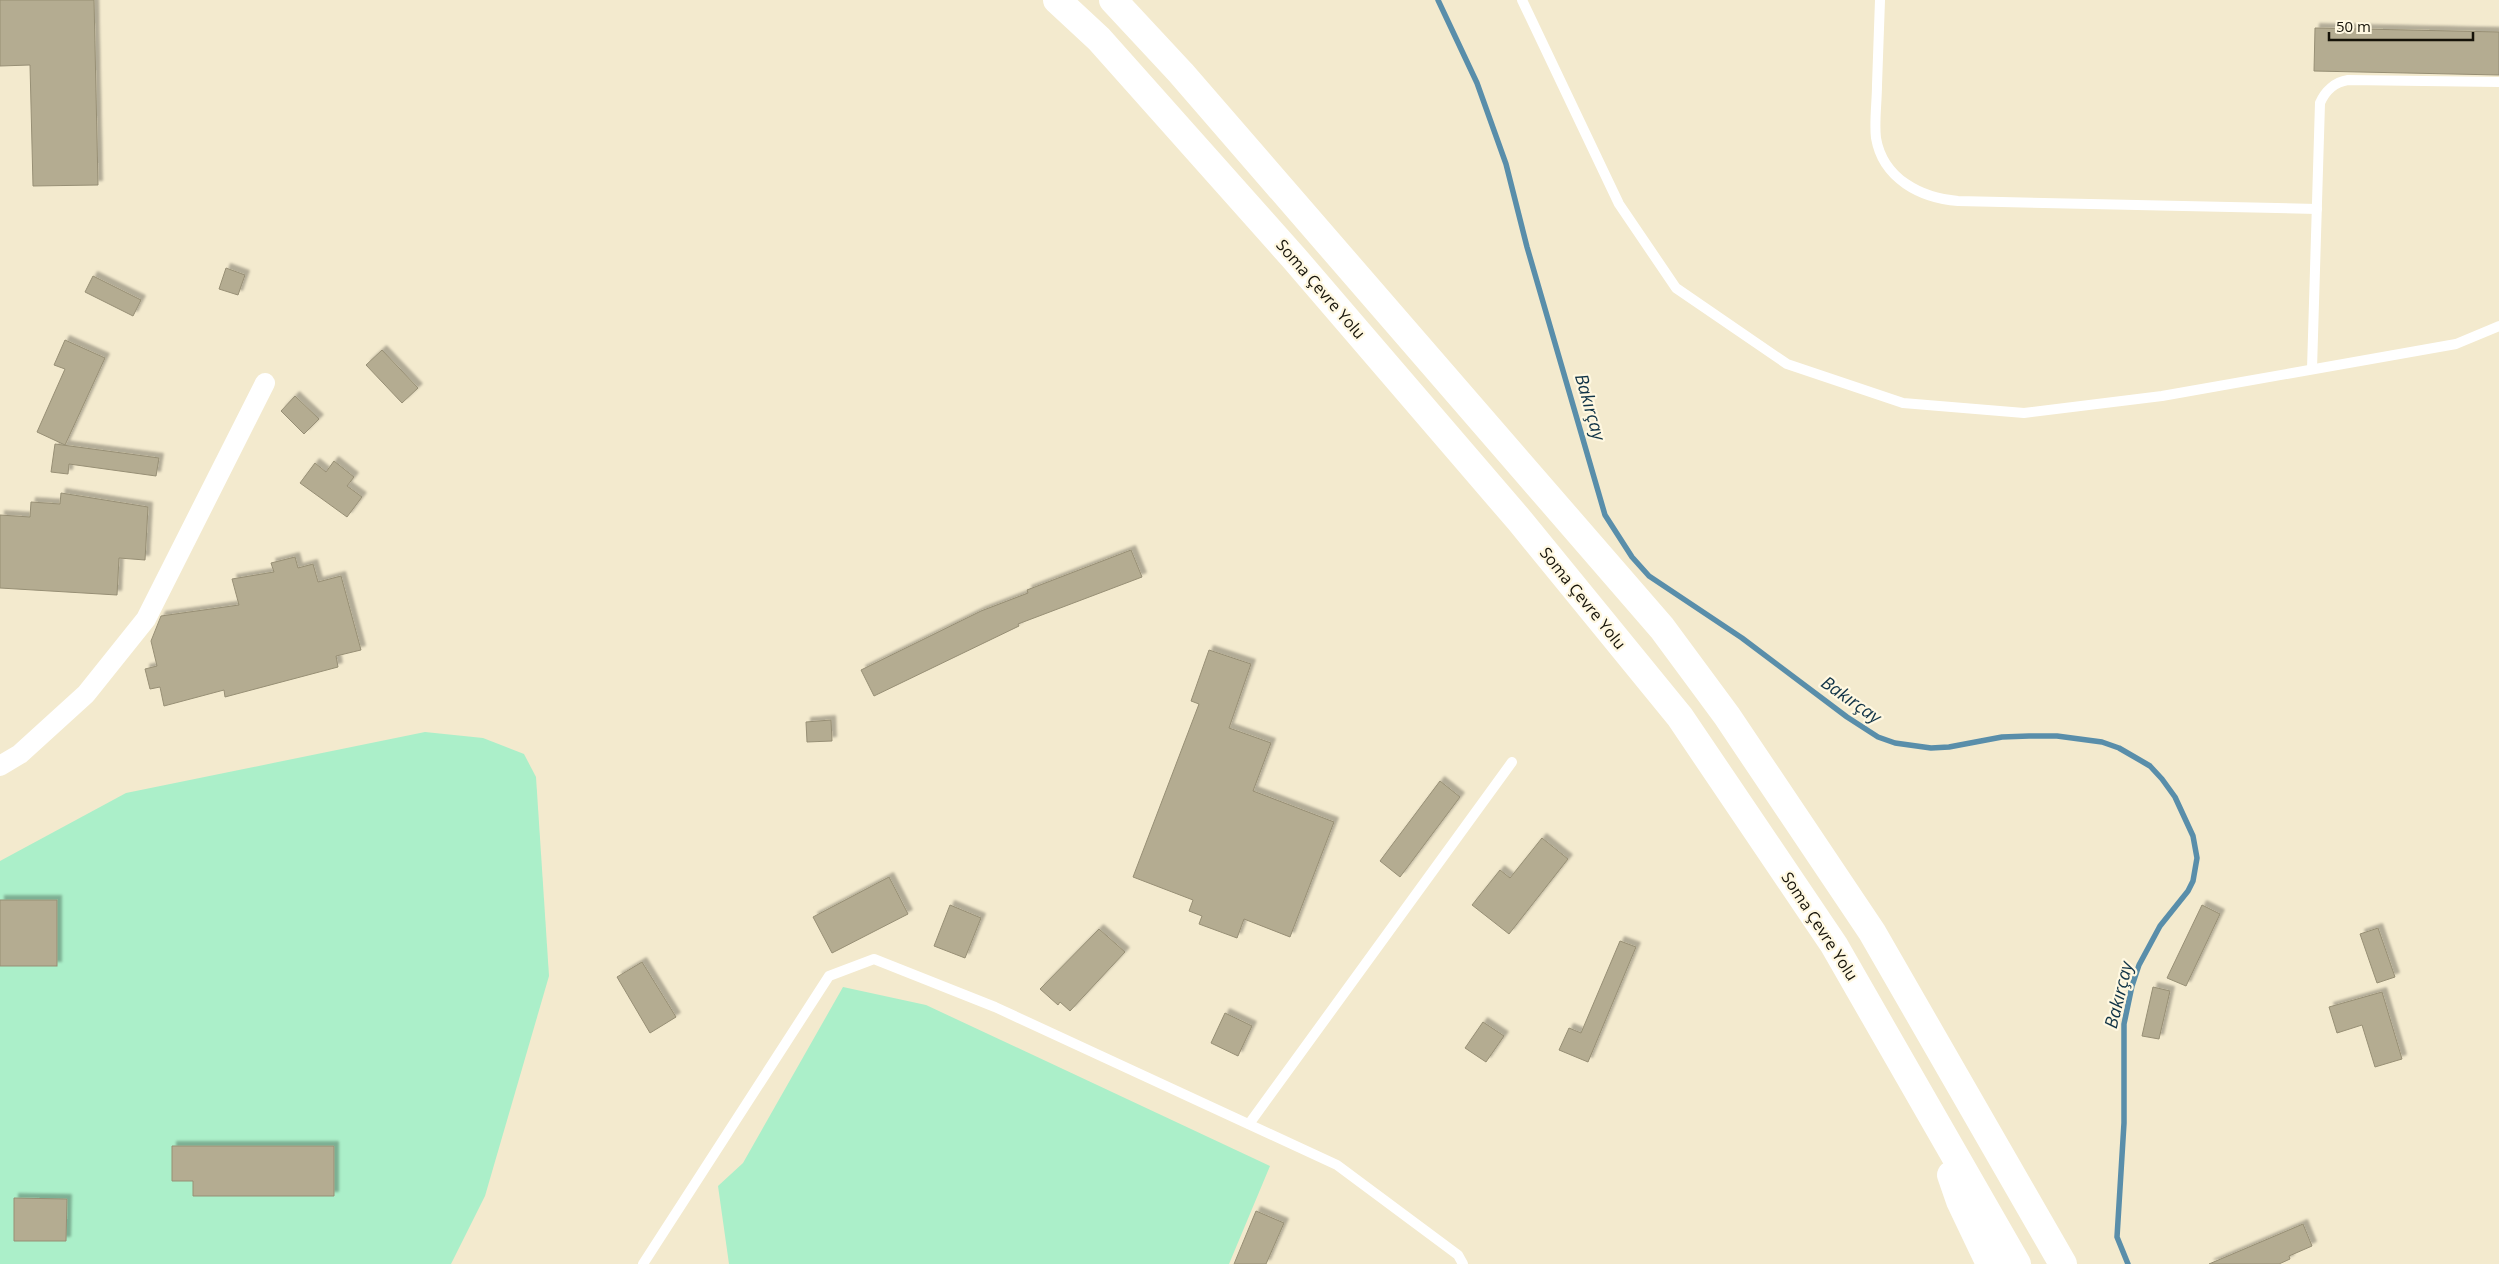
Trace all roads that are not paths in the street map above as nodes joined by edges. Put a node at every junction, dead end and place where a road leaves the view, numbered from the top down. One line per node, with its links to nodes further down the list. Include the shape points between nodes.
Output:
1 (1057, 0): 12 (highway, Soma Çevre Yolu, via 1099,39 1294,258 1520,521 1680,717 1834,945)
2 (1113, 0): 13 (highway, via 1181,73 1662,628 1732,724 1872,932)
3 (1522, 0): 8 (lane, via 1619,204 1676,288 1787,364 1903,403 2024,413 2162,396)
4 (1880, 0): 6 (lane, via 1876,138 1885,161 1902,182 1915,191 1940,200 1958,201)
5 (2499, 82): 6 (lane, via 2348,80 2334,86 2320,103)
6 (2317, 209): 8 (lane)
7 (2499, 326): 8 (lane, via 2456,344)
8 (2312, 369)
9 (265, 383): 11 (street, via 146,619 86,694 20,754)
10 (1512, 762): 14 (lane)
11 (0, 766)
12 (1923, 1101): 17 (highway, via 1960,1201); 18 (highway, Soma Çevre Yolu)
13 (1978, 1117): 19 (highway); 20 (highway, via 2030,1184)
14 (1249, 1124): 15 (lane, via 995,1007 874,959 829,976); 16 (lane, via 1337,1166 1458,1255)
15 (643, 1264)
16 (1463, 1264)
17 (1990, 1264)
18 (2018, 1264)
19 (2063, 1264)
20 (2080, 1264)

